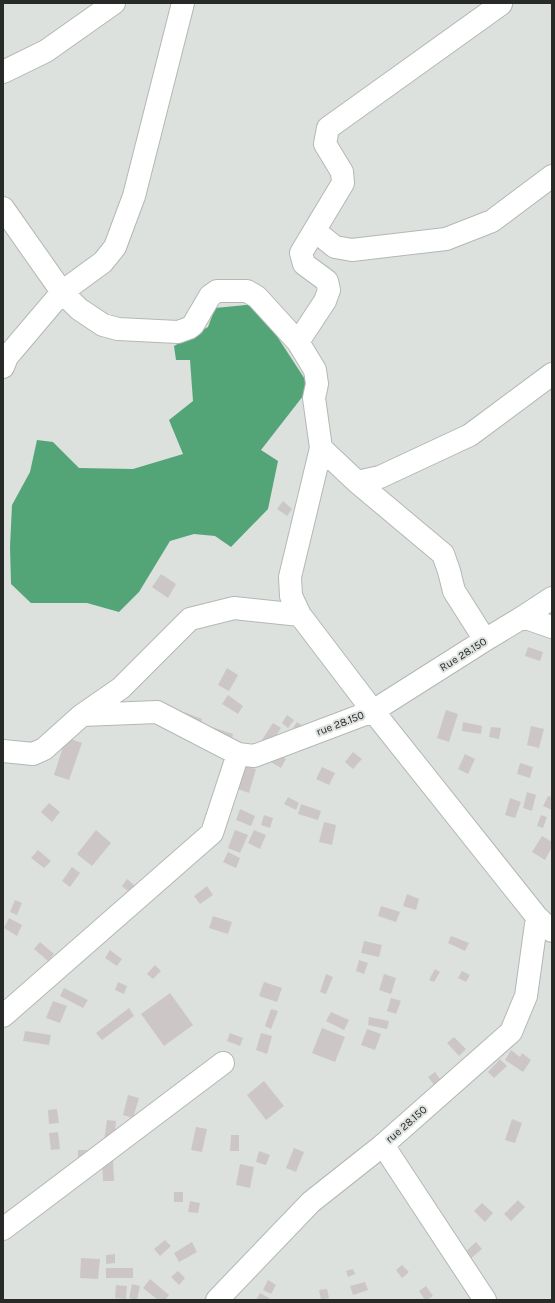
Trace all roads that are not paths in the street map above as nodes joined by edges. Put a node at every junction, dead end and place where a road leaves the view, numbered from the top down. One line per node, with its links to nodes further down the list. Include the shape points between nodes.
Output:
1 (114, 3): 4 (street, via 46,51)
2 (184, 3): 8 (street, via 134,196 115,247 103,262)
3 (501, 4): 7 (street, via 328,128 325,144 342,172 343,183)
4 (3, 72)
5 (552, 176): 7 (street, via 492,221 446,239 352,250 335,247)
6 (3, 208): 8 (street)
7 (315, 231): 9 (street, via 301,253 304,264 327,282 328,290 325,301)
8 (62, 292): 9 (street, via 79,309 103,325 118,329 178,332 193,325 210,296 217,291 247,291 257,297); 10 (street, via 7,357)
9 (298, 342): 12 (street, via 315,370 317,384 314,398)
10 (3, 367)
11 (552, 374): 13 (street, via 470,435 380,477)
12 (321, 448): 13 (street); 15 (street, via 290,577 291,596)
13 (357, 482): 18 (street, via 443,554 454,591)
14 (552, 598): 16 (street, Rue 28.150)
15 (300, 615): 19 (street); 20 (street, via 234,608 190,619 120,688)
16 (523, 617): 17 (street); 18 (street, Rue 28.150)
17 (552, 627)
18 (485, 640): 19 (street, Rue 28.150)
19 (373, 711): 22 (street, rue 28.150, via 254,756); 23 (street, rue 28.150)
20 (82, 715): 21 (street, via 44,749 34,754); 22 (street, rue 28.150, via 157,712)
21 (3, 751)
22 (238, 754): 24 (street, via 212,834)
23 (545, 924): 26 (street, rue 28.150, via 526,996 511,1032)
24 (3, 1016)
25 (223, 1063): 27 (street)
26 (383, 1145): 28 (street, rue 28.150, via 311,1202); 29 (street)
27 (3, 1230)
28 (217, 1300)
29 (485, 1300)

